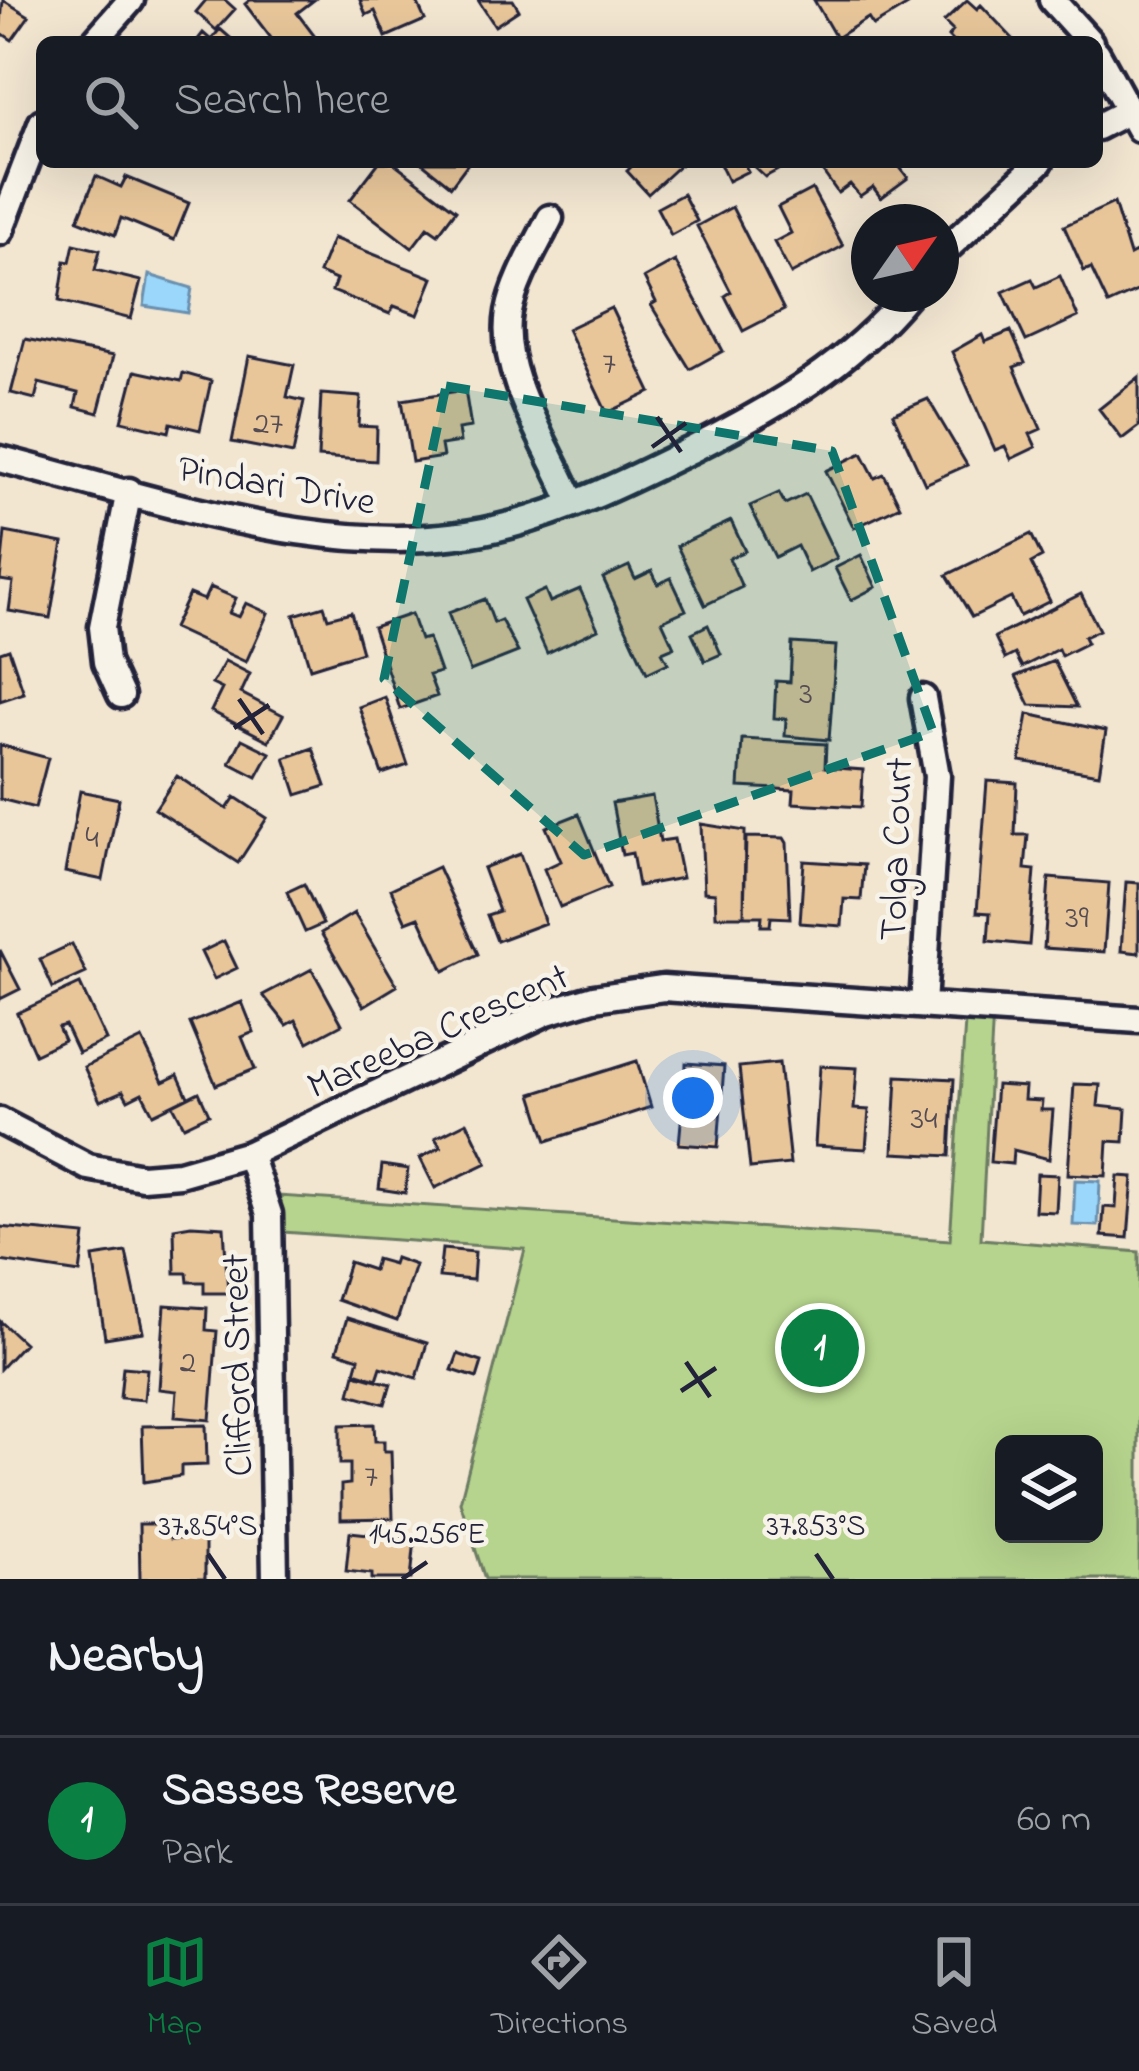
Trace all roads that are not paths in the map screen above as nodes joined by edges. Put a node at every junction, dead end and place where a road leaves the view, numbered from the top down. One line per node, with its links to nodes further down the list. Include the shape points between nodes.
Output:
1 (130, 0): 3 (street)
2 (1052, 0): 4 (street)
3 (99, 36)
4 (1085, 36)
5 (1103, 64): 6 (street)
6 (1134, 120): 7 (street)
7 (1103, 126)
8 (36, 138): 11 (street)
9 (1034, 168): 12 (street)
10 (550, 218): 16 (street, via 515,293 508,335 518,378)
11 (0, 232)
12 (959, 237)
13 (891, 312): 16 (street, Pindari Drive, via 798,394)
14 (0, 459): 15 (street, Pindari Drive)
15 (129, 491): 16 (street, Pindari Drive, via 295,531 378,539 487,531); 17 (street, via 102,627)
16 (573, 504)
17 (121, 695)
18 (923, 698): 19 (street, Tolga Court, via 937,776)
19 (923, 1005): 20 (street, Mareeba Crescent); 22 (street, Mareeba Crescent, via 689,988 595,998 523,1022)
20 (1139, 1020)
21 (1, 1124): 22 (street, Mareeba Crescent, via 108,1173 179,1174)
22 (249, 1154): 23 (street, Clifford Street, via 268,1214)
23 (275, 1579)

